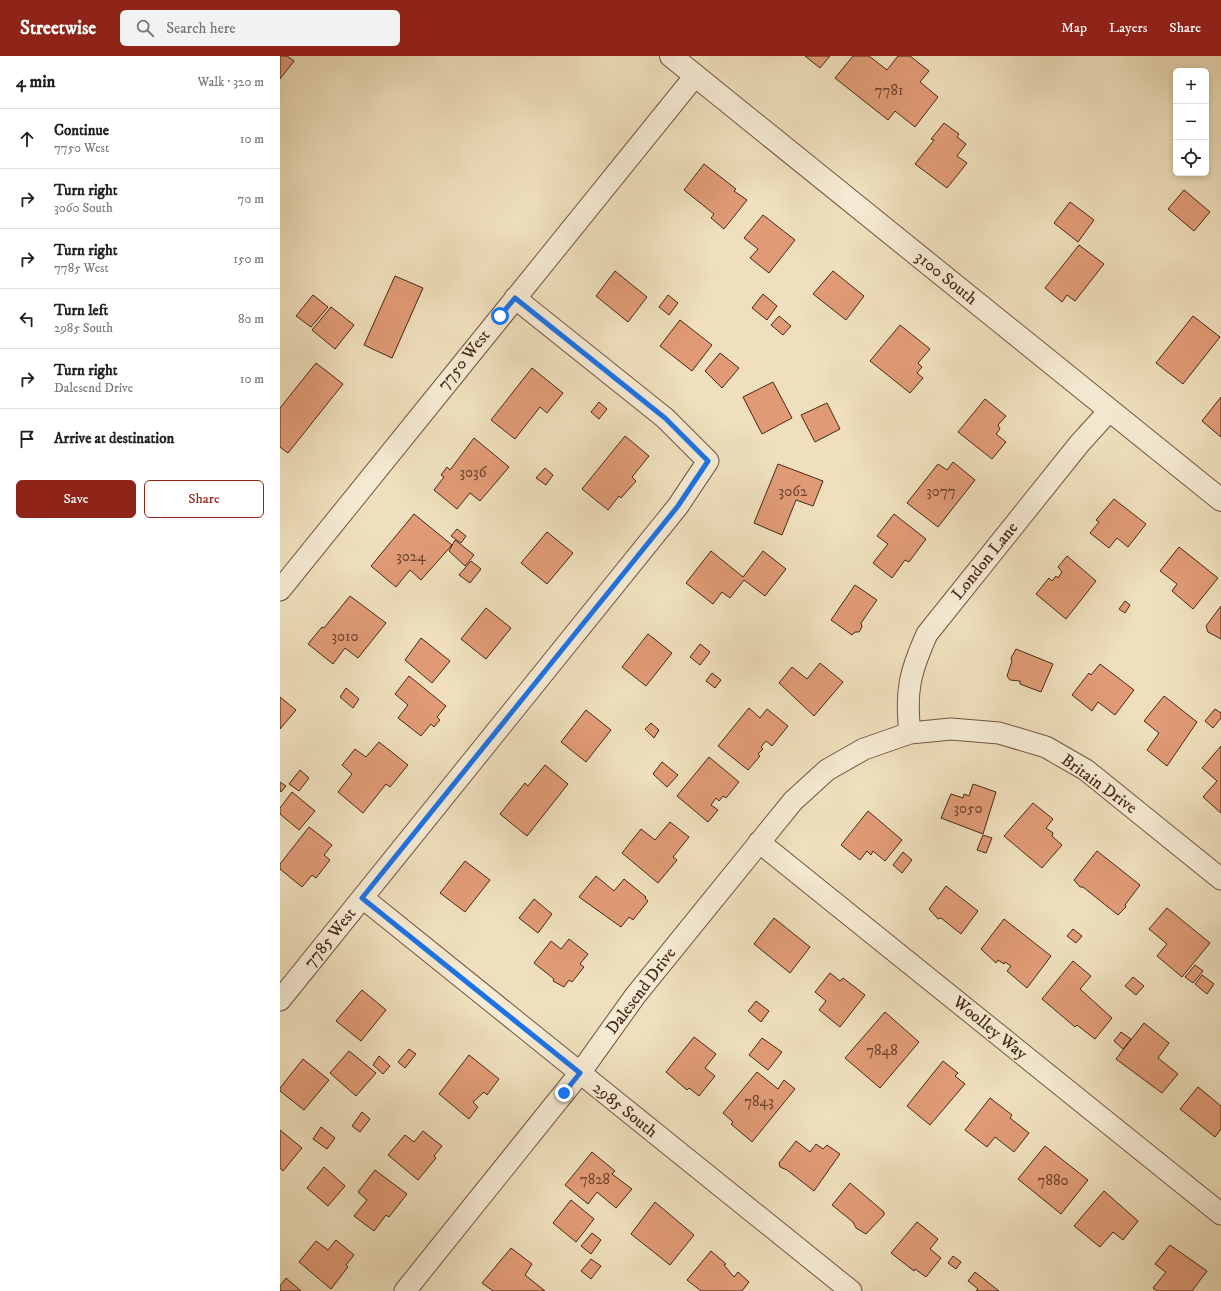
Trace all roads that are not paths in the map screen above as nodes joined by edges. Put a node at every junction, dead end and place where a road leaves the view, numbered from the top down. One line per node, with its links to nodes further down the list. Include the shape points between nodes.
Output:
1 (671, 56): 2 (street, 3100 South)
2 (695, 76): 3 (street, 7750 West); 4 (street, 3100 South)
3 (515, 298): 6 (street, 7750 West); 10 (street, 7785 West, via 665,418 708,461 674,512)
4 (1110, 410): 5 (street, 3100 South); 7 (street, London Lane, via 1080,443 927,634 909,681 907,706)
5 (1221, 500)
6 (280, 590)
7 (910, 733): 8 (street, Dalesend Drive, via 864,749 827,770 793,801); 9 (street, Britain Drive, via 951,729 999,733 1046,747 1086,770)
8 (759, 842): 12 (street, Dalesend Drive, via 635,996); 13 (street, Woolley Way)
9 (1221, 880)
10 (362, 898): 11 (street, 7785 West); 12 (street, 2985 South)
11 (280, 1000)
12 (580, 1073): 14 (street, Dalesend Drive); 15 (street, 2985 South)
13 (1221, 1214)
14 (405, 1291)
15 (851, 1291)

